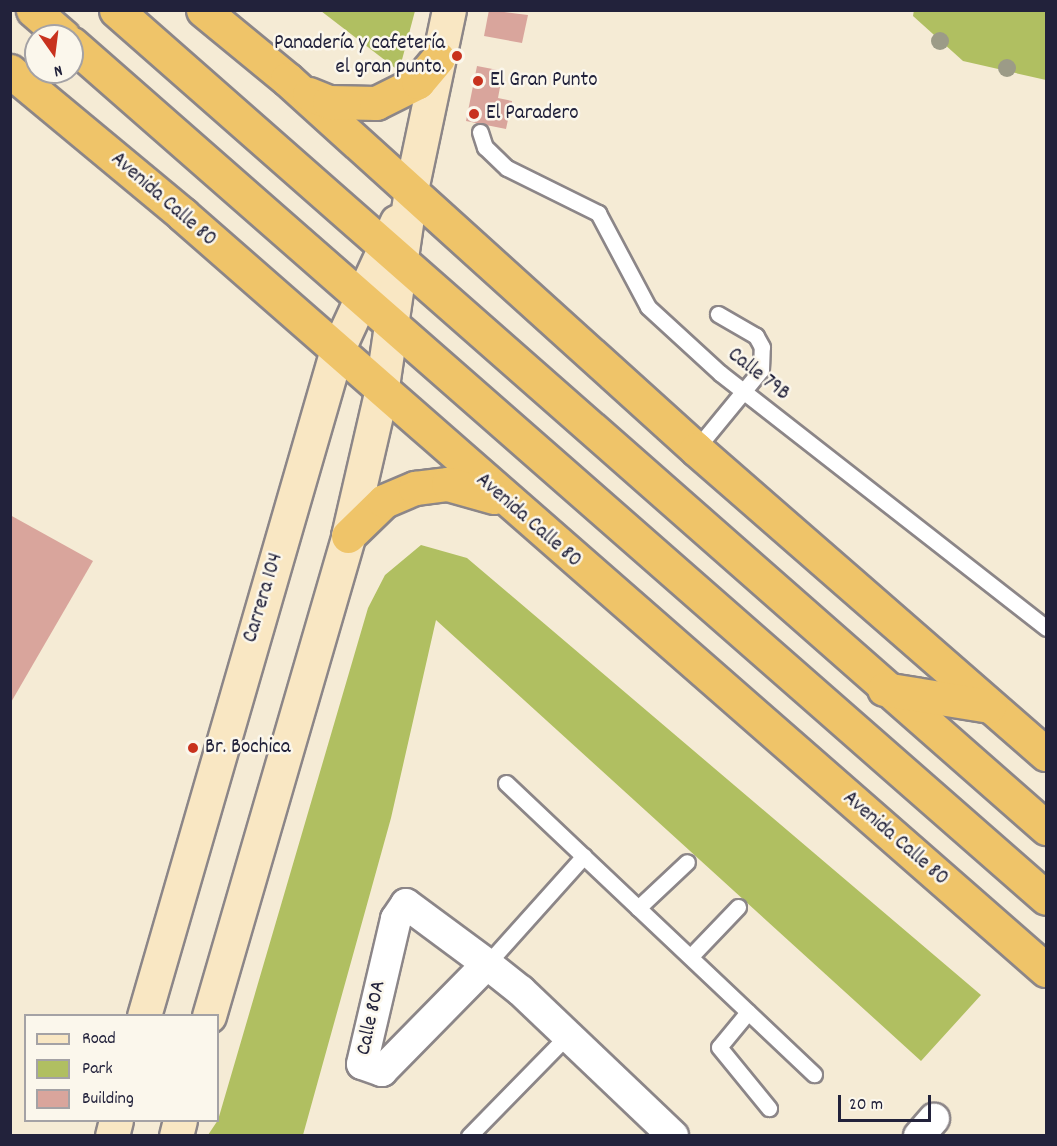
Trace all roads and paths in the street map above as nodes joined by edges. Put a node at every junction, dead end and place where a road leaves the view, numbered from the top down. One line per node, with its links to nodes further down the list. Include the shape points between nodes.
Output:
1 (33, 10): 5 (highway)
2 (116, 10): 12 (highway)
3 (203, 10): 9 (highway)
4 (449, 10): 7 (street, Carrera 104)
5 (49, 24)
6 (84, 55): 13 (highway)
7 (438, 58): 9 (highway, via 418,82 376,103 329,102); 11 (street, Carrera 104)
8 (10, 71): 16 (highway, Avenida Calle 80, via 182,214)
9 (288, 79): 11 (highway)
10 (480, 132): 17 (lane, Calle 79B, via 485,147 507,168 598,213 648,307)
11 (411, 190): 12 (street, Carrera 104); 19 (highway)
12 (393, 253): 13 (street, Carrera 104); 15 (street, Carrera 104); 23 (highway)
13 (360, 299): 15 (highway); 16 (street, Carrera 104)
14 (718, 314): 17 (lane, via 756,336 762,347 761,370)
15 (392, 326): 18 (street, Carrera 104); 30 (highway)
16 (336, 353): 18 (highway, Avenida Calle 80); 37 (street, Carrera 104)
17 (744, 392): 19 (lane); 22 (lane, Calle 79B)
18 (381, 393): 20 (highway, Avenida Calle 80); 21 (street, Carrera 104)
19 (696, 448): 24 (highway)
20 (512, 506): 21 (highway, via 482,491 448,484 415,488 384,501); 35 (highway, Avenida Calle 80)
21 (348, 536): 38 (street, Carrera 104)
22 (1047, 628)
23 (884, 689): 24 (highway); 27 (highway)
24 (990, 706): 25 (highway)
25 (1047, 754)
26 (506, 783): 28 (lane)
27 (1047, 828)
28 (584, 856): 32 (lane); 34 (lane)
29 (687, 862): 32 (lane)
30 (1047, 898)
31 (738, 907): 33 (lane)
32 (638, 908): 33 (lane)
33 (692, 956): 36 (lane)
34 (487, 964): 34 (street, Calle 80A, via 406,904 396,919 362,1064 382,1071); 39 (street, Calle 80A)
35 (1047, 970)
36 (748, 1012): 40 (lane); 41 (lane, via 719,1047)
37 (145, 1014)
38 (210, 1014)
39 (568, 1035): 42 (street, Calle 80A); 43 (lane)
40 (814, 1074)
41 (769, 1108)
42 (664, 1133)
43 (469, 1136)

